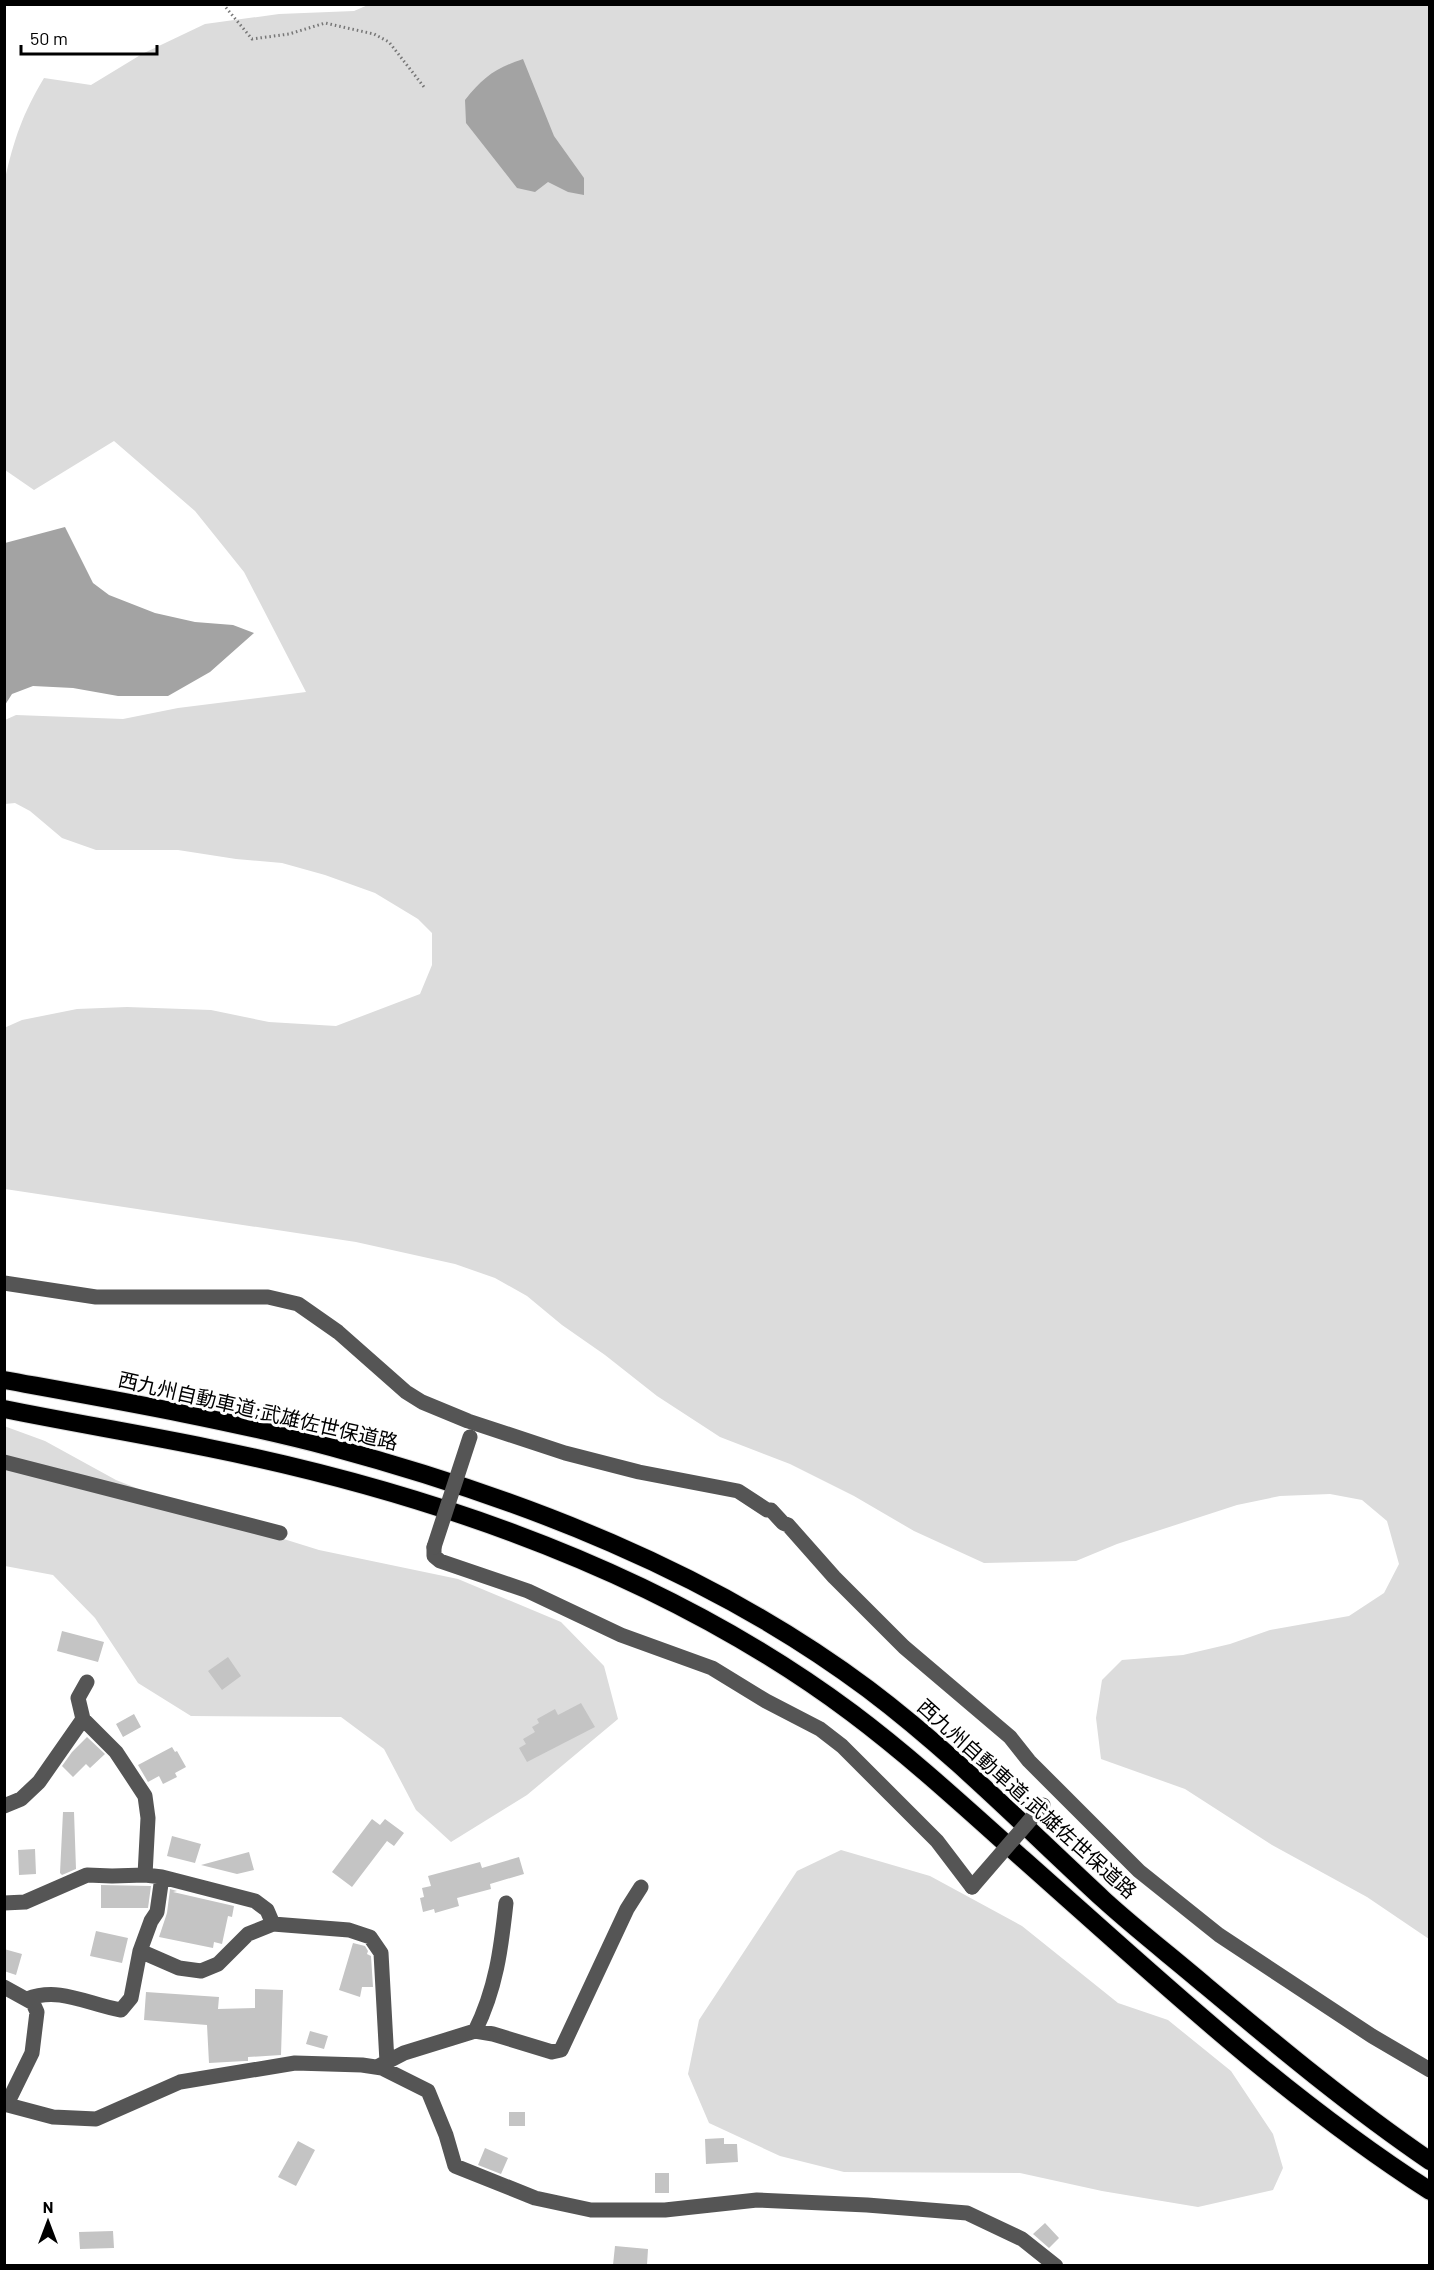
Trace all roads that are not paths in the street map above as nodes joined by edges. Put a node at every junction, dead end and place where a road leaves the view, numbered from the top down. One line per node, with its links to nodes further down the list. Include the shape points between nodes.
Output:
1 (4, 1283): 8 (street, via 96,1297 268,1297 298,1304 338,1332 406,1392)
2 (4, 1372): 4 (highway)
3 (4, 1380): 4 (highway, 西九州自動車道;武雄佐世保道路)
4 (96, 1397): 28 (highway, 西九州自動車道;武雄佐世保道路, via 329,1446 428,1475 542,1514 719,1595 800,1642 935,1741 1108,1903 1301,2066)
5 (4, 1410): 7 (highway)
6 (4, 1419): 7 (highway)
7 (92, 1426): 29 (highway, via 211,1448 418,1501 520,1535 614,1574 704,1619 784,1667 916,1763 1190,2009 1370,2152)
8 (471, 1430): 13 (street, via 639,1472 738,1491 771,1510 904,1647 1010,1737); 13 (street, bridge, via 434,1547 434,1556 440,1561 528,1592 621,1635 712,1668 820,1729 937,1841 972,1887)
9 (4, 1462): 10 (street)
10 (280, 1533)
11 (87, 1682): 12 (street, via 78,1698)
12 (82, 1719): 14 (street, via 39,1782 21,1799); 15 (street, via 116,1752 145,1796)
13 (1056, 1789): 26 (street, via 1139,1871 1219,1935)
14 (4, 1806)
15 (145, 1875): 16 (street); 18 (street, via 87,1875 25,1902)
16 (162, 1877): 20 (street, via 255,1901 267,1910); 21 (street, via 157,1912)
17 (641, 1887): 24 (street, via 561,2050 552,2052)
18 (4, 1903)
19 (506, 1903): 24 (street, via 500,1958)
20 (273, 1924): 21 (street, via 248,1934 218,1964 201,1971 179,1968); 25 (street, via 349,1930 376,1943 383,1966)
21 (140, 1951): 23 (street, via 131,1998 121,2010 53,1993)
22 (4, 1987): 23 (street)
23 (27, 1999): 27 (street, via 37,2012 32,2053)
24 (475, 2031): 25 (street, via 404,2053)
25 (382, 2064): 27 (street, via 295,2063 180,2082 96,2119 53,2117); 30 (street, via 382,2068 428,2091 455,2166 535,2198 591,2210 665,2210 758,2200 967,2213 1022,2239)
26 (1430, 2070)
27 (6, 2104)
28 (1430, 2161)
29 (1430, 2191)
30 (1056, 2265)

